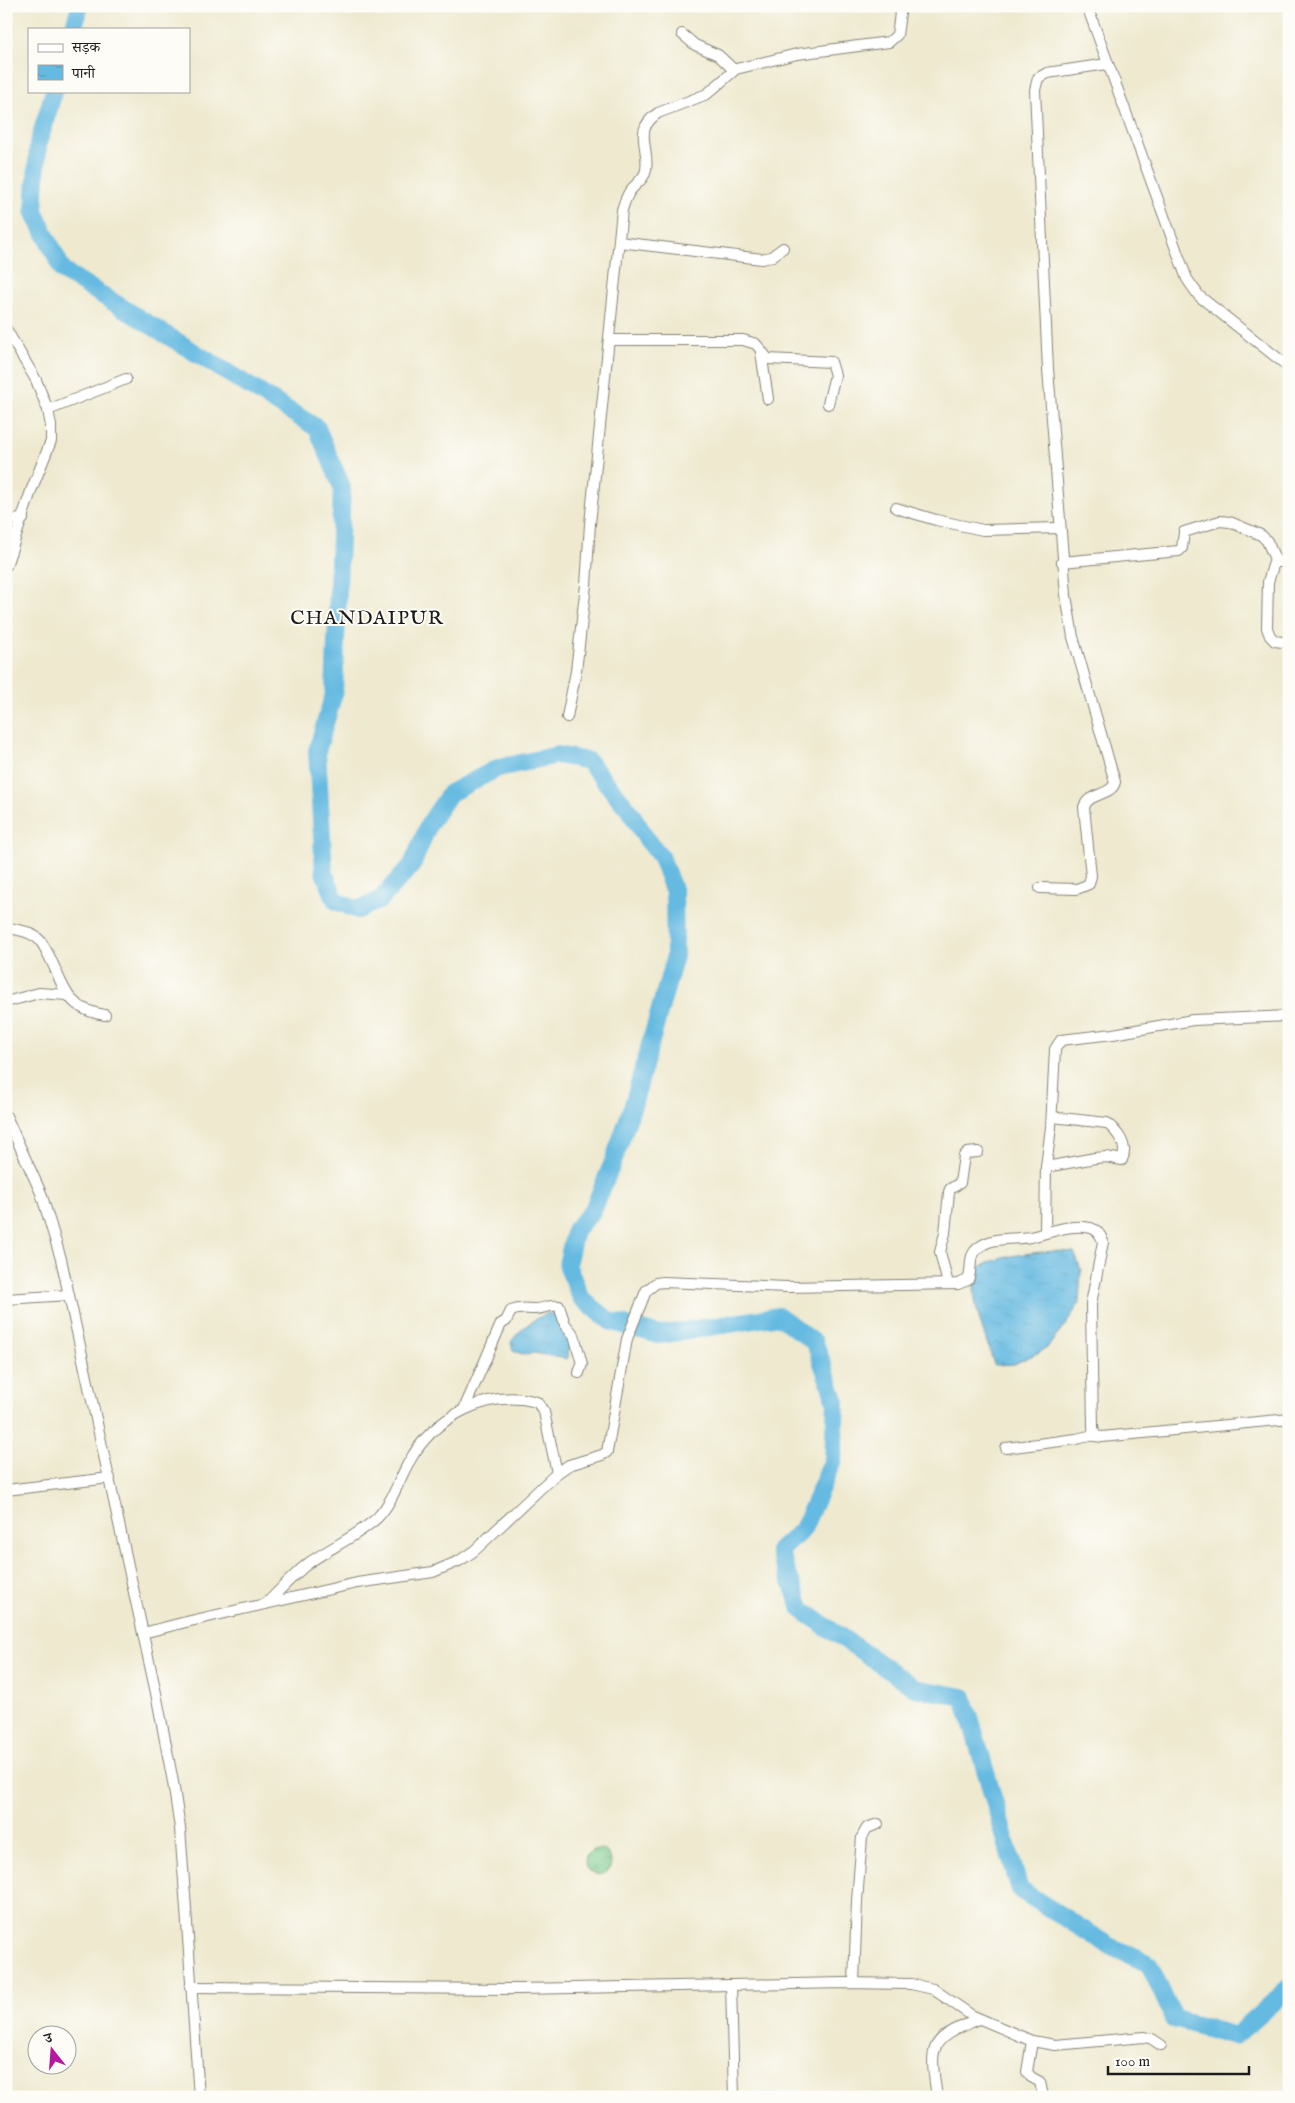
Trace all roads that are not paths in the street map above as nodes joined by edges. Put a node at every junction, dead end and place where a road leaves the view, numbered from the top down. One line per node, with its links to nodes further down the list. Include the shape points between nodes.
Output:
1 (901, 6): 5 (street, via 897,35 889,42 796,54)
2 (1087, 6): 4 (street)
3 (682, 34): 5 (street, via 695,45 718,55)
4 (1107, 64): 11 (street, via 1187,279 1199,296); 19 (street, via 1047,73 1038,78 1035,90 1048,369)
5 (734, 70): 6 (street, via 707,94 658,113 648,122 643,136 646,169 626,198)
6 (619, 242): 7 (street, via 762,259); 9 (street)
7 (783, 248)
8 (6, 330): 15 (street, via 36,380)
9 (609, 340): 10 (street, via 743,340 756,344); 25 (street, via 586,585)
10 (761, 351): 13 (street); 14 (street, via 768,359 832,362 835,375)
11 (1289, 367)
12 (126, 380): 15 (street)
13 (768, 399)
14 (828, 404)
15 (48, 410): 17 (street, via 51,441)
16 (896, 508): 19 (street, via 983,530)
17 (23, 519): 18 (street); 23 (street)
18 (6, 520)
19 (1060, 528): 21 (street)
20 (1275, 559): 21 (street, via 1262,535 1225,521 1184,532 1179,551); 22 (street); 24 (street, via 1268,582 1268,633 1275,641)
21 (1062, 562): 26 (street, via 1073,637 1115,782 1113,788 1089,800 1084,807 1091,876 1089,884 1077,889)
22 (1289, 562)
23 (6, 566)
24 (1289, 643)
25 (567, 717)
26 (1040, 888)
27 (6, 928): 28 (street, via 36,936 43,944)
28 (67, 996): 29 (street, via 38,993); 30 (street, via 84,1009)
29 (6, 1002)
30 (106, 1016)
31 (1289, 1016): 33 (street, via 1193,1020 1061,1040 1055,1049)
32 (6, 1116): 38 (street, via 44,1202)
33 (1052, 1117): 35 (street); 35 (street, via 1107,1123 1121,1139 1124,1155 1122,1160 1095,1158)
34 (978, 1152): 37 (street, via 964,1156 960,1183 949,1192 940,1252)
35 (1046, 1167): 36 (street)
36 (1045, 1233): 37 (street, via 982,1245 971,1257 968,1280); 43 (street, via 1091,1228 1101,1235 1103,1242 1091,1304)
37 (948, 1284): 45 (street, via 787,1286 656,1283 646,1291 627,1339 607,1452 569,1465)
38 (69, 1295): 39 (street); 46 (street)
39 (6, 1299)
40 (579, 1373): 41 (street, via 582,1364 574,1335 565,1324 559,1306 550,1304 536,1310 519,1307 511,1311 501,1324)
41 (464, 1409): 45 (street, via 490,1401 537,1402 544,1412); 48 (street, via 427,1437 377,1517 308,1563)
42 (1289, 1419): 43 (street, via 1102,1437)
43 (1094, 1435): 44 (street)
44 (1006, 1448)
45 (557, 1473): 48 (street, via 474,1551 446,1568 357,1583)
46 (110, 1478): 47 (street); 49 (street)
47 (6, 1490)
48 (265, 1604): 49 (street)
49 (143, 1633): 53 (street, via 180,1828)
50 (878, 1824): 51 (street, via 867,1828 862,1837)
51 (854, 1983): 52 (street); 54 (street, via 924,1986)
52 (732, 1985): 53 (street, via 510,1989); 59 (street)
53 (190, 1987): 58 (street)
54 (979, 2019): 55 (street); 60 (street, via 949,2032 934,2048)
55 (1032, 2041): 56 (street, via 1055,2044 1144,2038); 57 (street, via 1027,2072 1040,2082)
56 (1161, 2045)
57 (1042, 2096)
58 (199, 2097)
59 (734, 2097)
60 (937, 2097)

